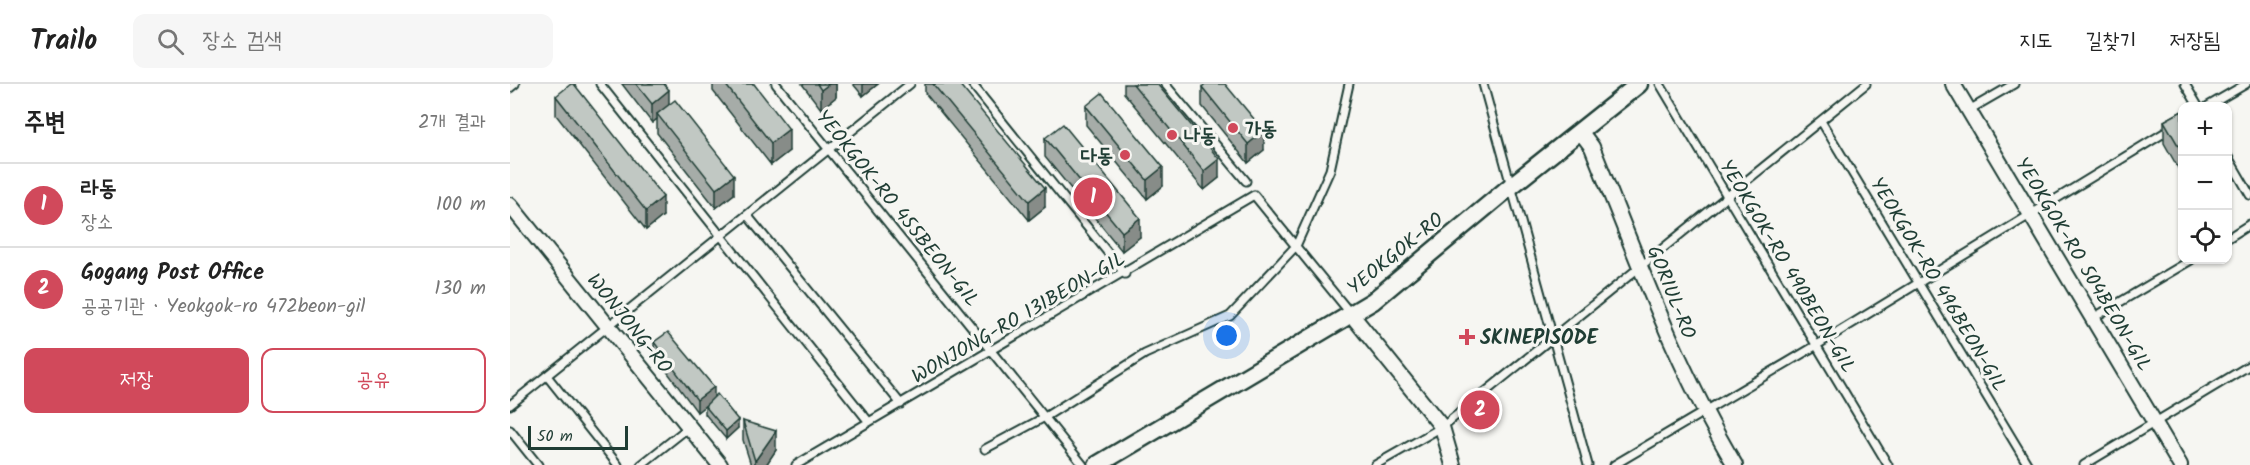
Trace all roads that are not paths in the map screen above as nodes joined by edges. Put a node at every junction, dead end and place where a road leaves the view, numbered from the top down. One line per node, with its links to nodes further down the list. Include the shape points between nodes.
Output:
1 (515, 84): 16 (lane)
2 (600, 84): 34 (lane)
3 (776, 84): 23 (lane, YEOKGOK-RO 455BEON-GIL)
4 (910, 84): 23 (lane)
5 (972, 84): 38 (lane)
6 (1166, 84): 25 (lane)
7 (1349, 84): 35 (lane, via 1330,170)
8 (1483, 84): 26 (lane)
9 (1639, 84): 22 (street, YEOKGOK-RO)
10 (1660, 84): 28 (lane, YEOKGOK-RO 490BEON-GIL)
11 (1866, 84): 20 (lane)
12 (1953, 84): 19 (street, YEOKGOK-RO 504BEON-GIL)
13 (2014, 84): 19 (lane)
14 (2185, 84): 17 (lane)
15 (2246, 84): 18 (lane)
16 (510, 88)
17 (2196, 102)
18 (2215, 102)
19 (1969, 110): 30 (street, YEOKGOK-RO 504BEON-GIL)
20 (1821, 121): 28 (lane); 39 (lane, YEOKGOK-RO 496BEON-GIL)
21 (2178, 124): 30 (lane)
22 (1580, 131): 26 (street, YEOKGOK-RO); 37 (street, GORIUL-RO, via 1592,147)
23 (829, 149): 31 (lane); 45 (lane, YEOKGOK-RO 455BEON-GIL)
24 (2232, 164): 27 (lane)
25 (1246, 181)
26 (1511, 186): 40 (street, YEOKGOK-RO, via 1373,301); 43 (lane)
27 (2250, 195)
28 (1727, 198): 37 (lane); 44 (lane, YEOKGOK-RO 490BEON-GIL)
29 (510, 205): 42 (street, WONJONG-RO)
30 (2030, 213): 39 (lane); 41 (street, YEOKGOK-RO 504BEON-GIL)
31 (747, 214): 34 (lane); 48 (lane)
32 (2250, 224): 33 (lane)
33 (2232, 235)
34 (721, 236): 42 (lane); 52 (lane)
35 (1296, 246): 38 (lane, WONJONG-RO 131BEON-GIL, via 1254,195); 40 (lane); 51 (lane, via 1230,316 1145,354)
36 (2184, 264): 41 (lane)
37 (1641, 268): 43 (lane); 50 (street, GORIUL-RO)
38 (1125, 274): 45 (lane, WONJONG-RO 131BEON-GIL)
39 (1918, 282): 44 (lane); 71 (lane, YEOKGOK-RO 496BEON-GIL)
40 (1351, 314): 55 (street); 64 (street, YEOKGOK-RO)
41 (2093, 318): 53 (street, YEOKGOK-RO 504BEON-GIL)
42 (608, 327): 47 (lane); 54 (street, WONJONG-RO)
43 (1553, 339): 55 (lane); 67 (lane)
44 (1817, 345): 50 (lane); 70 (lane, YEOKGOK-RO 490BEON-GIL)
45 (992, 351): 48 (lane, WONJONG-RO 131BEON-GIL); 51 (lane, YEOKGOK-RO 455BEON-GIL)
46 (2250, 365): 53 (lane)
47 (547, 376): 49 (lane); 59 (lane)
48 (900, 404): 52 (lane, WONJONG-RO 131BEON-GIL)
49 (510, 405)
50 (1703, 413): 68 (lane); 69 (street, GORIUL-RO)
51 (1044, 417): 57 (lane); 63 (lane, YEOKGOK-RO 455BEON-GIL)
52 (869, 422): 62 (lane, WONJONG-RO 131BEON-GIL)
53 (2155, 422): 72 (lane); 73 (street, YEOKGOK-RO 504BEON-GIL)
54 (689, 427): 60 (lane); 61 (street, WONJONG-RO)
55 (1442, 427): 65 (lane); 66 (street)
56 (510, 430): 58 (lane)
57 (985, 449)
58 (538, 465)
59 (618, 465)
60 (642, 465)
61 (720, 465)
62 (796, 465)
63 (1083, 465)
64 (1097, 465)
65 (1375, 465)
66 (1453, 465)
67 (1588, 465)
68 (1614, 465)
69 (1735, 465)
70 (1888, 465)
71 (2028, 465)
72 (2084, 465)
73 (2180, 465)

